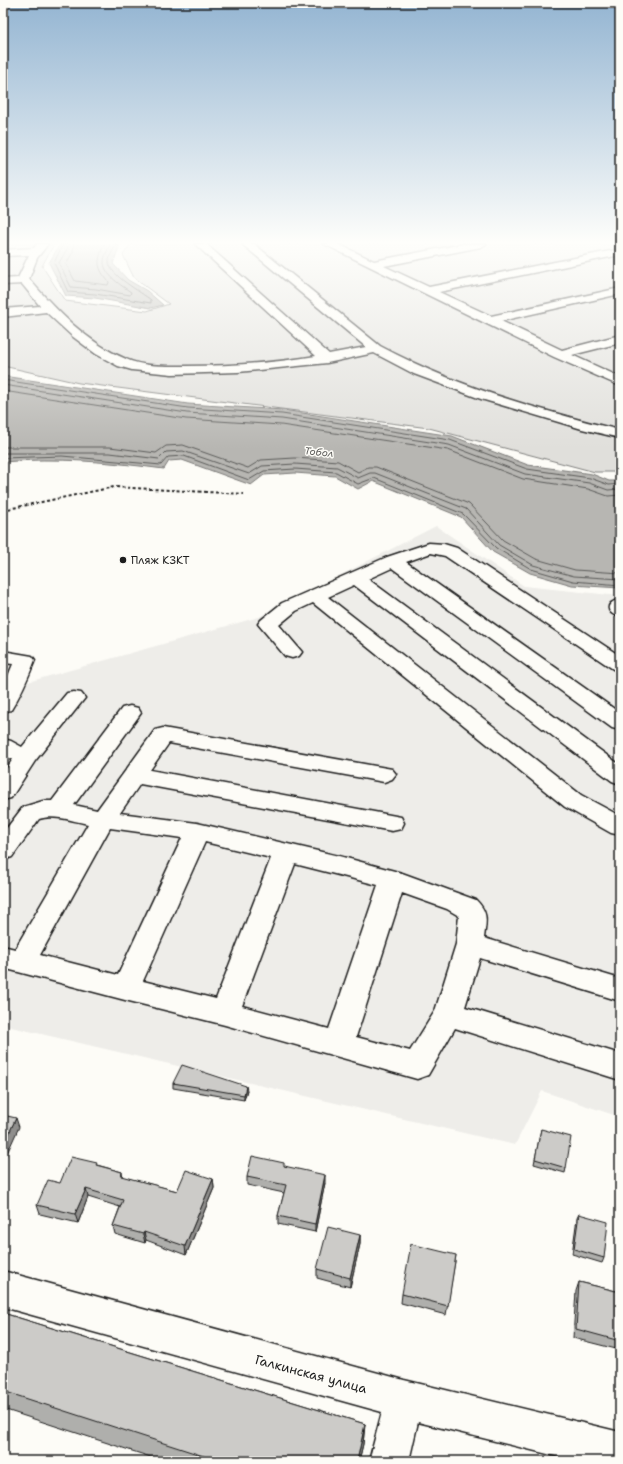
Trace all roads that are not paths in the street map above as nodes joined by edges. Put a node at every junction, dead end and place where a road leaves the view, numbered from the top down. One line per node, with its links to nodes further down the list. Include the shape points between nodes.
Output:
1 (55, 312): 10 (street, via 84,340 115,360 134,366 163,370 239,369)
2 (275, 312): 10 (street)
3 (331, 312): 8 (street)
4 (473, 312): 6 (street)
5 (524, 312): 6 (street)
6 (489, 320): 9 (street)
7 (620, 339): 9 (street)
8 (376, 349): 10 (street); 12 (street, via 455,387 528,410)
9 (559, 354): 11 (street)
10 (327, 359)
11 (620, 382)
12 (620, 434)
13 (393, 561): 14 (street); 20 (street, via 429,548 451,552); 24 (street)
14 (356, 578): 15 (street); 29 (street)
15 (314, 595): 18 (street, via 289,607 268,624); 34 (street, via 573,801)
16 (620, 605): 17 (street)
17 (620, 611)
18 (292, 652)
19 (3, 656): 22 (street, via 25,660)
20 (620, 665)
21 (74, 698): 26 (street)
22 (3, 705)
23 (130, 713): 31 (street)
24 (620, 723)
25 (3, 746): 26 (street)
26 (27, 756): 30 (street)
27 (384, 774): 28 (street, via 163,734)
28 (136, 775): 32 (street); 33 (street)
29 (620, 776)
30 (3, 792)
31 (58, 810): 32 (street); 36 (street, via 43,809 31,813)
32 (103, 819): 35 (street); 40 (street)
33 (392, 823)
34 (620, 826)
35 (197, 832): 37 (street); 41 (street)
36 (3, 851)
37 (286, 853): 38 (street); 43 (street)
38 (393, 880): 39 (street, via 467,907 473,914); 45 (street)
39 (470, 944): 42 (street); 44 (street)
40 (12, 959): 41 (street)
41 (125, 989): 43 (street)
42 (620, 990)
43 (224, 1013): 45 (street)
44 (448, 1014): 45 (street, via 417,1066); 46 (street)
45 (339, 1045)
46 (620, 1067)
47 (3, 1289): 48 (street, Галкинская улица)
48 (404, 1400): 49 (street, Галкинская улица); 50 (street)
49 (620, 1452)
50 (389, 1461)

